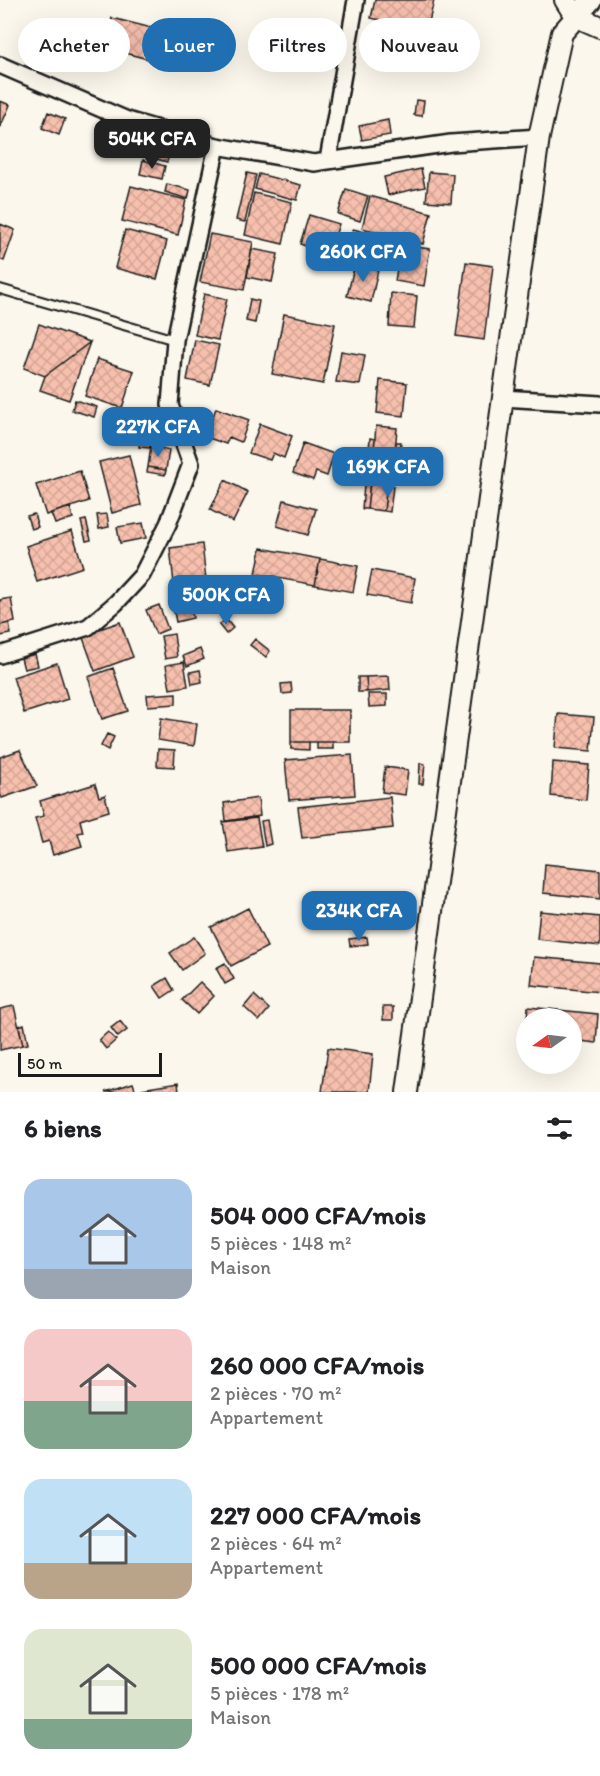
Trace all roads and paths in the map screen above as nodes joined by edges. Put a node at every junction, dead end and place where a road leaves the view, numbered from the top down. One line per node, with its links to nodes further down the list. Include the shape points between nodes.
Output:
1 (356, 0): 8 (street)
2 (591, 0): 3 (street)
3 (570, 8): 4 (street); 6 (street)
4 (600, 27)
5 (0, 65): 7 (street, via 127,120)
6 (539, 137): 8 (street, via 451,143); 11 (street)
7 (217, 146): 8 (street, via 314,162); 10 (street)
8 (328, 160)
9 (0, 289): 10 (lane)
10 (175, 340): 13 (street, via 170,405 191,464 168,524 142,575 88,627)
11 (503, 398): 12 (street); 14 (street)
12 (600, 404)
13 (0, 656)
14 (407, 1092)

